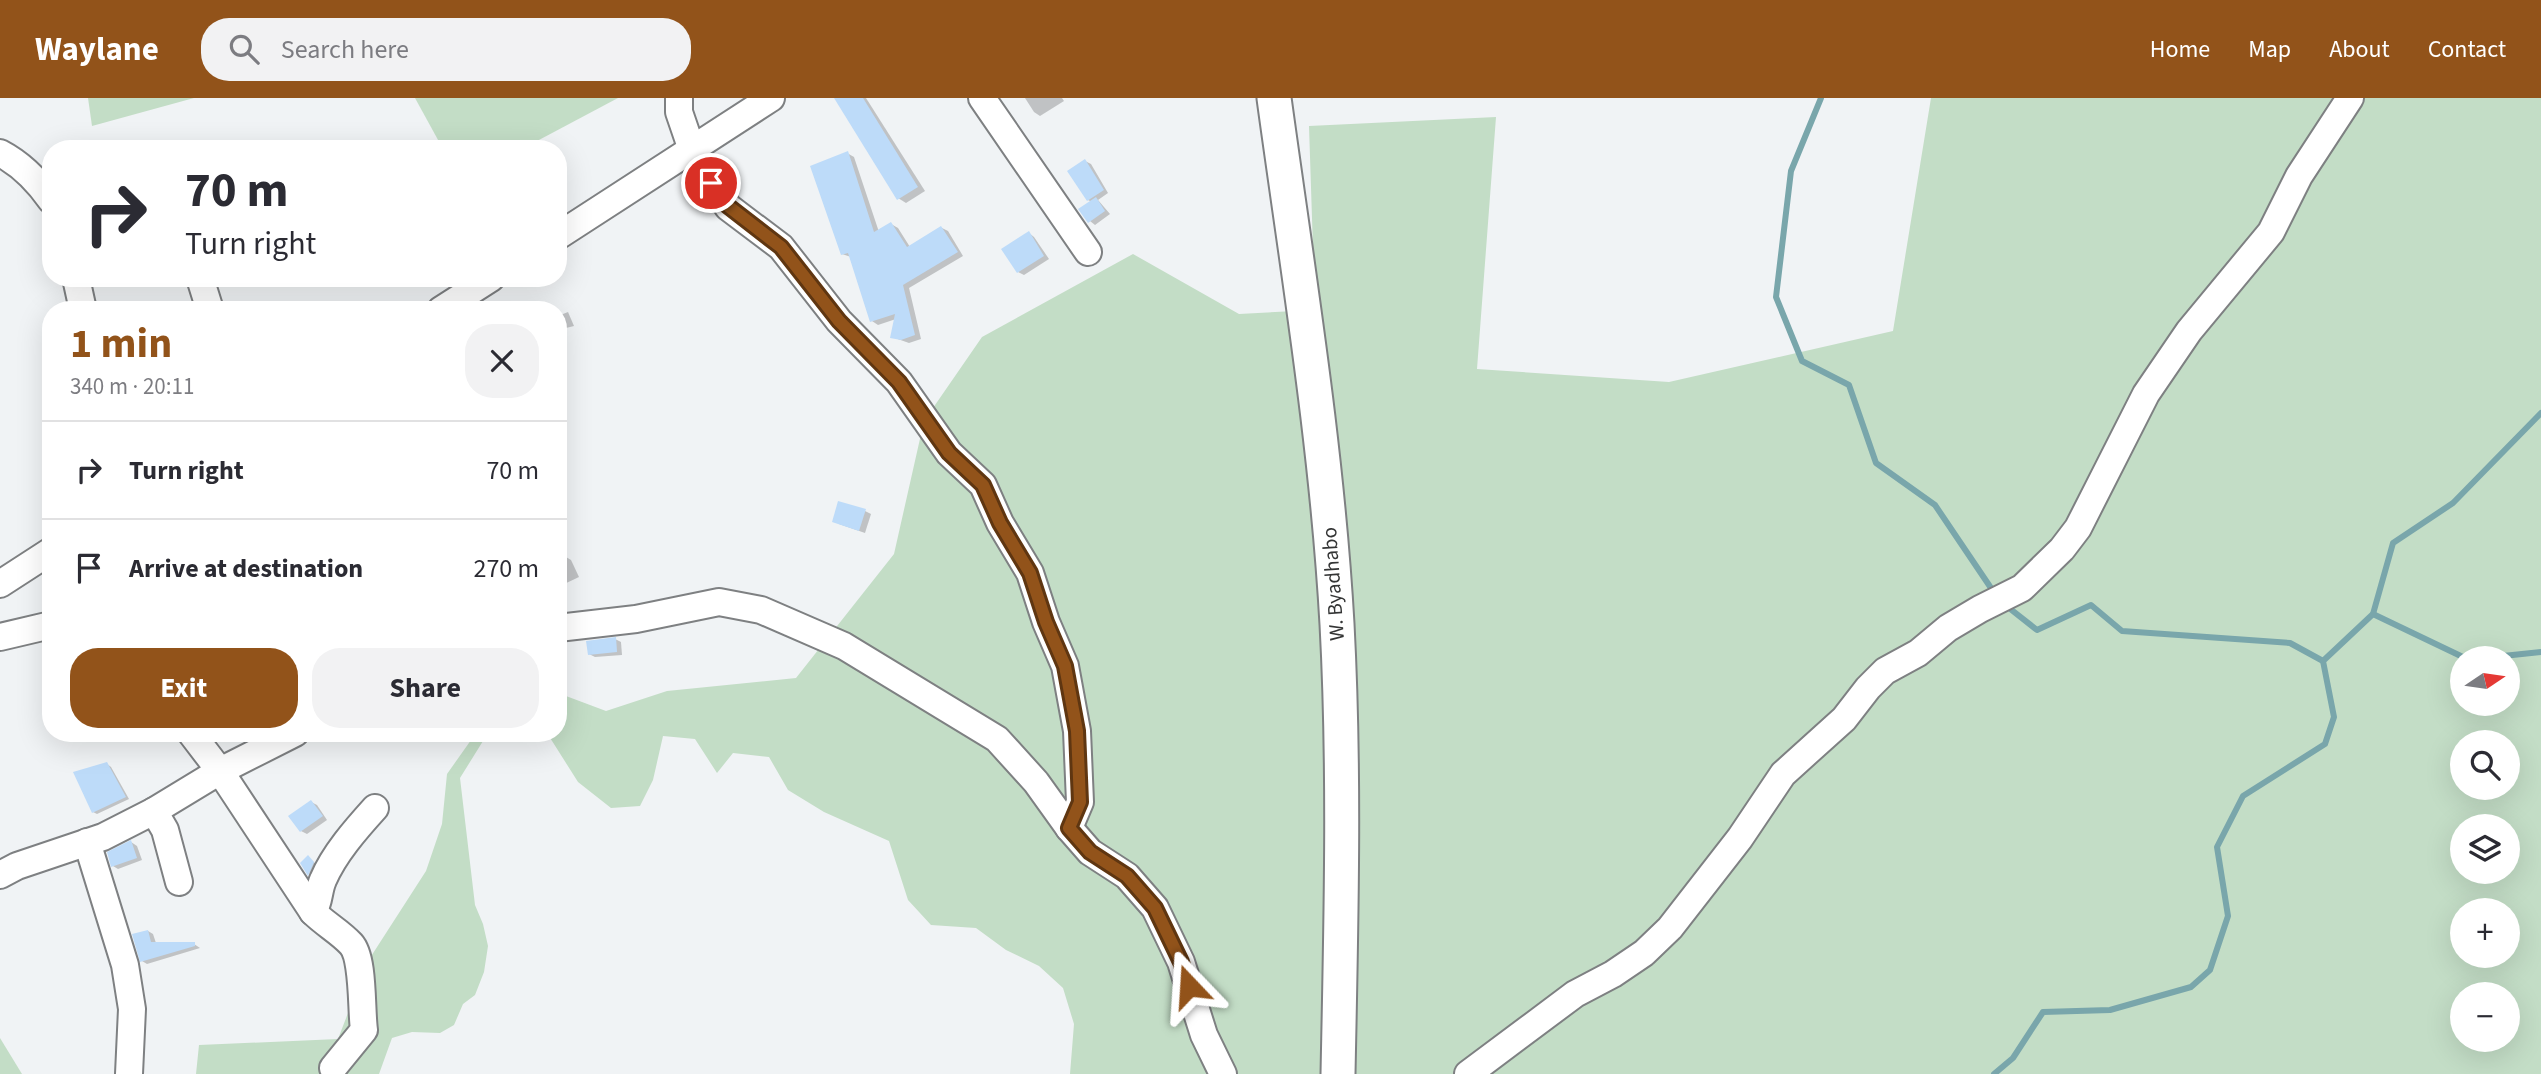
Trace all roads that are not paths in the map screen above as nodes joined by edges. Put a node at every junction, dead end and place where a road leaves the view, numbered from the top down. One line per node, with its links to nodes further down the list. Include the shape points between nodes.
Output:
1 (679, 98): 6 (street)
2 (771, 98): 6 (street)
3 (982, 98): 10 (street)
4 (1274, 98): 31 (main road, W. Byadhabo, via 1321,430 1336,622 1342,746)
5 (2350, 98): 32 (street, via 2299,176 2271,232 2196,322 2146,394 2078,528 2062,549 2022,588 1980,608 1885,671 1844,719 1783,774 1740,838 1670,928 1644,953 1575,994)
6 (692, 150): 9 (street); 23 (street, via 728,206 781,247 839,321 899,382 949,453 983,485 1030,573 1065,666 1077,731 1080,802)
7 (0, 153): 8 (street)
8 (42, 187)
9 (567, 230)
10 (1088, 252)
11 (477, 287): 12 (street)
12 (455, 301)
13 (42, 557): 14 (street)
14 (0, 584)
15 (42, 627): 17 (street)
16 (567, 627): 23 (street, via 719,602 761,610 844,646 997,738)
17 (0, 637)
18 (198, 742): 20 (street)
19 (277, 742): 20 (street)
20 (220, 771): 22 (street); 27 (street)
21 (374, 808): 27 (street, via 322,881)
22 (155, 811): 24 (street); 26 (street)
23 (1069, 828): 30 (street, via 1090,852 1127,876 1155,908 1181,962 1204,1035)
24 (87, 842): 25 (street); 29 (street, via 125,965 132,1009)
25 (0, 875)
26 (179, 882)
27 (313, 912): 28 (street, via 352,945 358,959 364,1030)
28 (333, 1068)
29 (129, 1074)
30 (1223, 1074)
31 (1338, 1074)
32 (1468, 1074)

